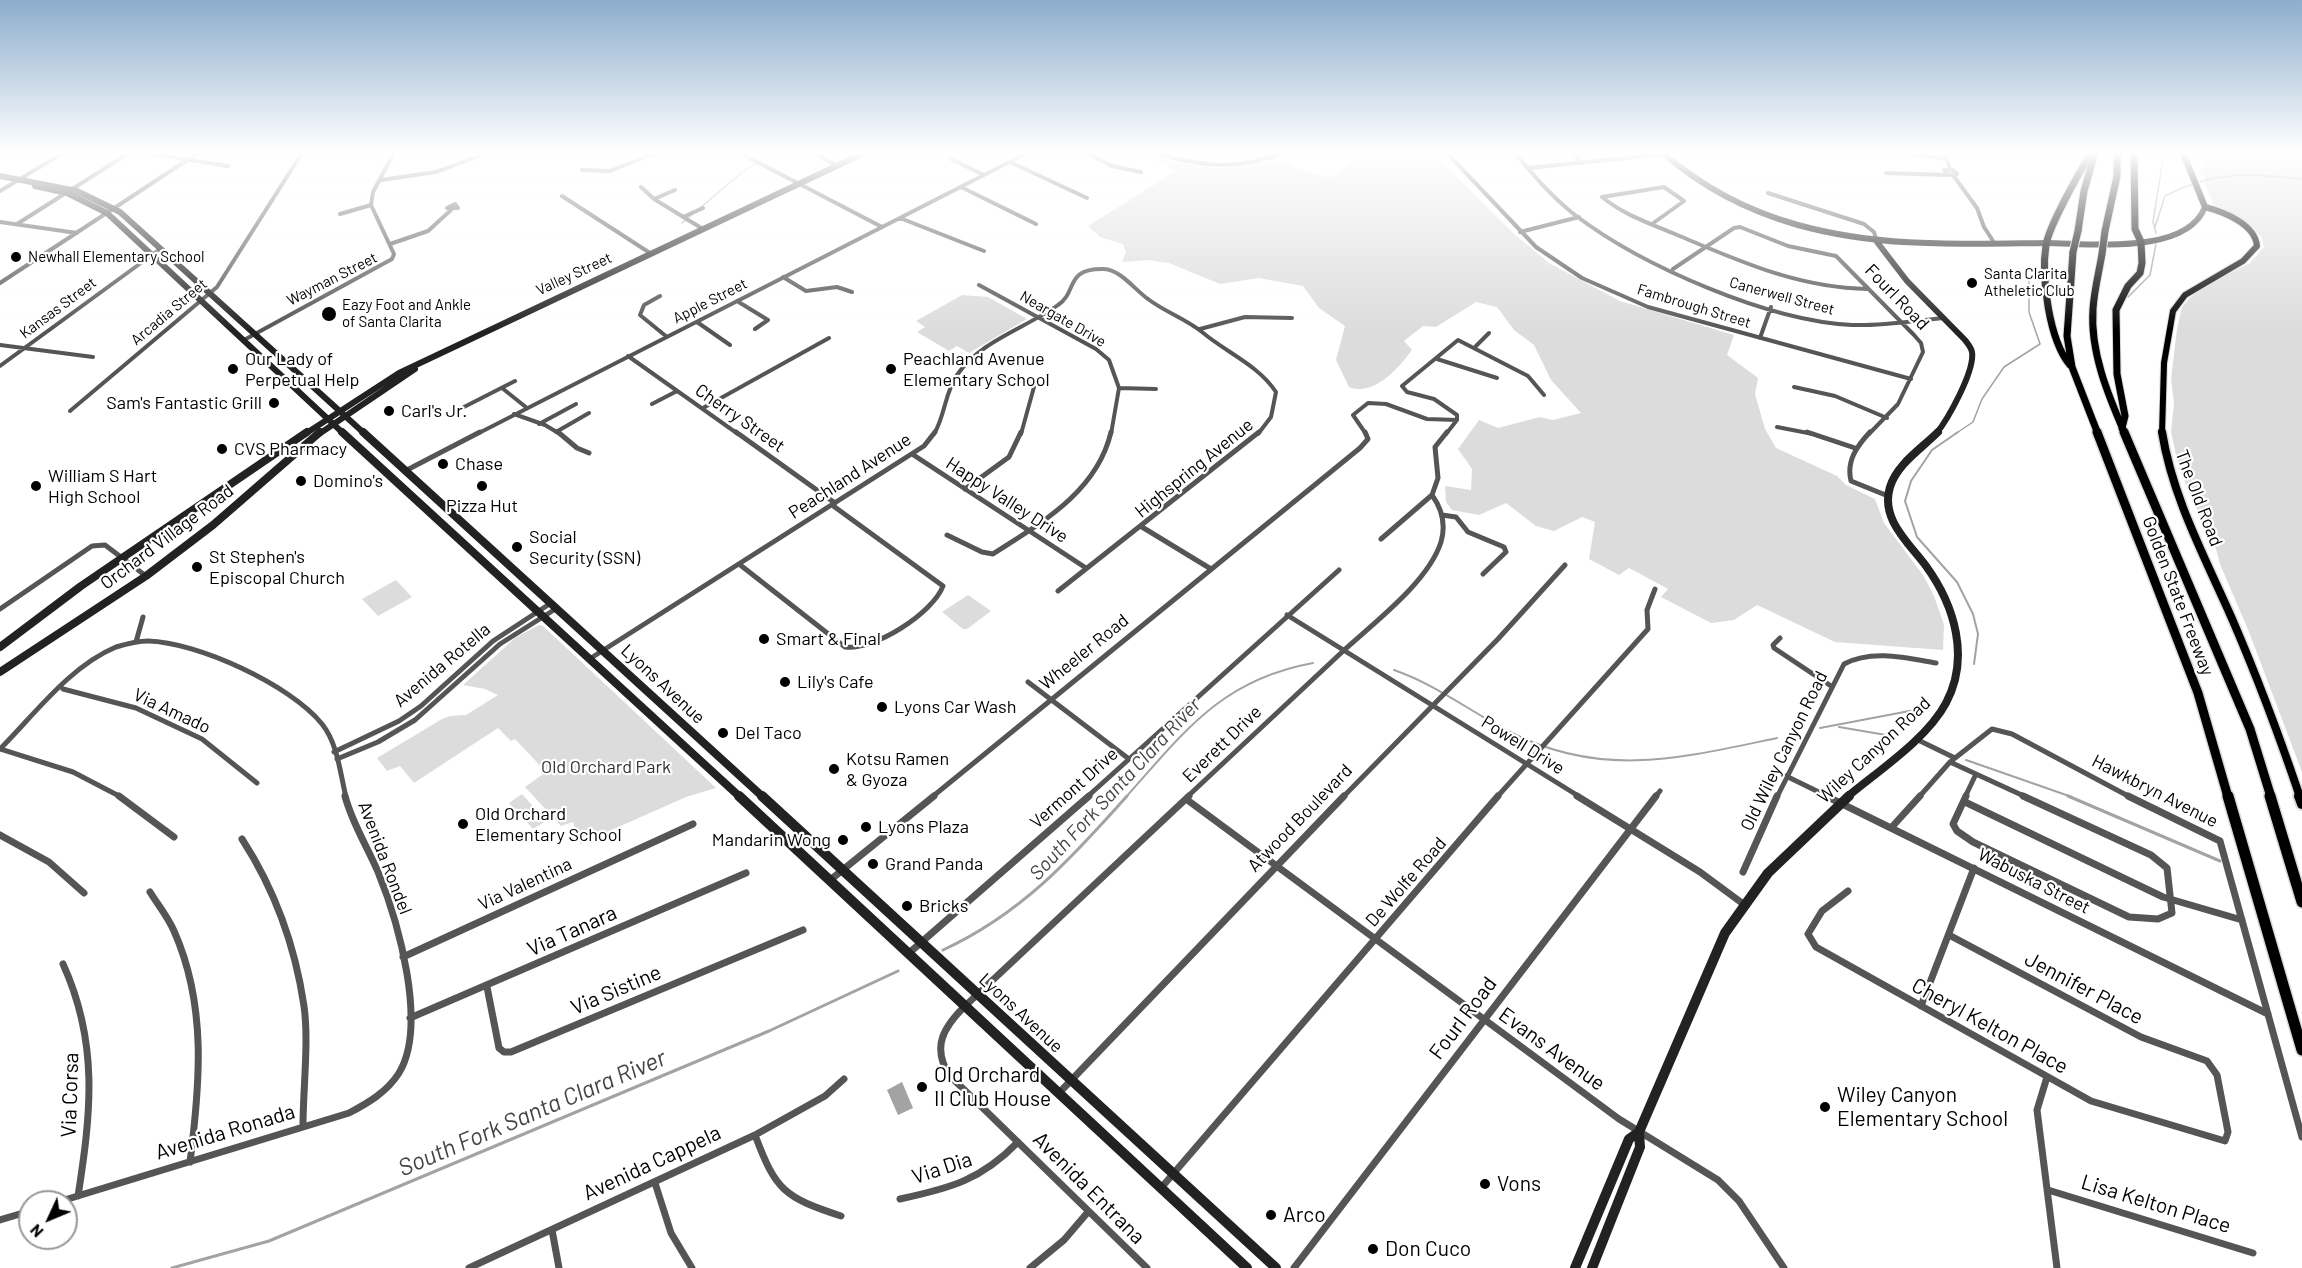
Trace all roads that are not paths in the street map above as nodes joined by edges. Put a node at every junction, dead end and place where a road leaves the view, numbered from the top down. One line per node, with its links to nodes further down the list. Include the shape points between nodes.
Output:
1 (36, 212): 34 (street)
2 (120, 212): 48 (main road, Lyons Avenue)
3 (265, 212): 60 (street, Arcadia Street)
4 (346, 212): 28 (street)
5 (374, 212): 45 (street, Wayman Street)
6 (449, 212): 45 (street, via 428,231)
7 (587, 212): 51 (street)
8 (675, 212): 29 (street)
9 (694, 212): 29 (street)
10 (738, 212): 39 (main road, Valley Street)
11 (852, 212): 37 (street)
12 (911, 212): 31 (street, Apple Street)
13 (1012, 212): 35 (street)
14 (1502, 212): 40 (street, Fambrough Street)
15 (1573, 212): 30 (street, Canerwell Street)
16 (1618, 212): 36 (street)
17 (1668, 212): 36 (street)
18 (1763, 212): 33 (main road)
19 (1827, 212): 42 (street, via 1864,224)
20 (1979, 212): 46 (street)
21 (2061, 212): 44 (highway)
22 (2082, 212): 86 (highway, Golden State Freeway, bridge, via 2073,252 2067,336)
23 (2109, 212): 111 (highway, Golden State Freeway, bridge, via 2093,309 2094,336 2099,367)
24 (2134, 212): 43 (highway, via 2134,228)
25 (2202, 212): 43 (main road, via 2187,229)
26 (2222, 212): 169 (main road, The Old Road, via 2244,225 2257,246 2252,255 2191,290 2174,309 2161,398 2162,439 2183,506 2270,711)
27 (107, 213): 41 (street); 52 (main road, Lyons Avenue)
28 (340, 214)
29 (683, 217): 39 (street)
30 (1579, 217): 40 (street); 54 (street, Canerwell Street)
31 (900, 218): 37 (street, Apple Street); 50 (street)
32 (0, 222): 34 (street)
33 (1790, 223): 42 (main road); 49 (main road, via 1817,234)
34 (17, 224): 41 (street)
35 (1036, 224)
36 (1652, 224): 47 (street)
37 (882, 227): 55 (street, Apple Street)
38 (1740, 227): 47 (street); 53 (street, via 1788,246)
39 (703, 228): 51 (main road, Valley Street)
40 (1520, 232): 76 (street, Fambrough Street, via 1562,266 1623,297)
41 (77, 233): 56 (street)
42 (1878, 242): 46 (main road); 49 (main road)
43 (2141, 242): 44 (main road); 111 (highway, via 2142,268 2116,310 2117,374 2125,416)
44 (2046, 243): 46 (main road); 86 (highway, via 2046,292 2060,353)
45 (390, 244): 72 (street, Wayman Street, via 394,254 388,263)
46 (1995, 244)
47 (1706, 248): 54 (street); 58 (street, via 1797,281 1837,291)
48 (160, 249): 52 (street, Kansas Street); 60 (main road, Lyons Avenue)
49 (1881, 249): 67 (main road)
50 (984, 251)
51 (650, 253): 103 (main road, Valley Street, via 426,361)
52 (151, 254): 63 (main road, Lyons Avenue); 81 (street, Kansas Street)
53 (1836, 256): 58 (street, Fourl Road)
54 (1673, 269): 64 (street, Canerwell Street, via 1721,292)
55 (783, 277): 59 (street, via 806,291 837,286); 62 (street, Apple Street)
56 (0, 284)
57 (979, 285): 65 (street, Neargate Drive)
58 (1868, 289): 69 (street, Fourl Road)
59 (852, 292)
60 (210, 294): 63 (street, Arcadia Street); 72 (main road, Lyons Avenue)
61 (660, 296): 74 (street, via 646,303 640,315)
62 (737, 301): 68 (street, Apple Street); 70 (street, via 768,320)
63 (202, 303): 77 (main road, Lyons Avenue); 102 (street, Arcadia Street)
64 (1771, 307): 69 (street, Canerwell Street, via 1839,324); 76 (street)
65 (1039, 318): 71 (street, Peachland Avenue, via 1063,302 1074,278 1104,269 1116,272 1150,301); 93 (street, Neargate Drive, via 1109,360); 115 (street, Peachland Avenue, via 978,355 961,370 935,435)
66 (1292, 318): 71 (street, via 1250,315)
67 (1943, 318): 69 (street, Canerwell Street); 119 (main road, via 1970,346 1970,364 1944,422 1903,465)
68 (697, 322): 74 (street, Apple Street); 79 (street)
69 (1902, 323): 88 (street, Fourl Road, via 1921,343 1923,352)
70 (755, 328)
71 (1200, 329): 124 (street, Highspring Avenue, via 1220,348 1257,369 1268,380 1276,392 1271,417 1254,439)
72 (254, 333): 77 (street, Wayman Street); 103 (main road, Lyons Avenue)
73 (1489, 333): 80 (street)
74 (667, 337): 82 (street, Apple Street)
75 (829, 338): 101 (street)
76 (1760, 338): 88 (street, Fambrough Street)
77 (244, 340): 108 (main road, Lyons Avenue)
78 (0, 345): 81 (street)
79 (730, 345)
80 (1476, 346): 84 (street, via 1458,340 1442,350); 96 (street, via 1491,358 1520,370)
81 (24, 348): 83 (street); 85 (street, Kansas Street)
82 (628, 356): 95 (street, Cherry Street); 100 (street, Apple Street)
83 (93, 357)
84 (1437, 359): 87 (street); 107 (street, via 1402,386 1409,394 1426,396 1449,408)
85 (0, 366)
86 (2072, 367): 203 (highway, Golden State Freeway, via 2198,693)
87 (1497, 378)
88 (1911, 379): 106 (street, Fourl Road)
89 (515, 381): 92 (street)
90 (1034, 387): 117 (street, via 1018,443 1009,457)
91 (1794, 387): 106 (street, via 1835,396)
92 (502, 388): 99 (street); 100 (street)
93 (1119, 388): 94 (street); 125 (street, via 1106,454 1094,476)
94 (1156, 389)
95 (677, 391): 98 (street); 101 (street, Cherry Street)
96 (1544, 395)
97 (576, 404): 109 (street)
98 (652, 404)
99 (464, 407)
100 (527, 408): 105 (street, Apple Street)
101 (703, 408): 120 (street, Cherry Street)
102 (70, 411)
103 (341, 413): 108 (main road, Orchard Village Road); 116 (main road, Lyons Avenue)
104 (589, 413): 112 (street)
105 (514, 414): 109 (street); 116 (street, Apple Street)
106 (1887, 418): 113 (street, Fourl Road)
107 (1457, 420): 118 (street, via 1436,447 1438,478); 132 (street, Wheeler Road, via 1428,420 1391,406 1368,403 1357,408 1353,414 1368,439 1360,448)
108 (331, 421): 123 (main road, Lyons Avenue); 128 (main road, Orchard Village Road); 135 (main road, Orchard Village Road, via 213,525)
109 (539, 424): 112 (street)
110 (1777, 427): 113 (street)
111 (2122, 428): 186 (highway, Golden State Freeway, via 2250,729)
112 (556, 432): 114 (street, via 580,451)
113 (1855, 448): 119 (street, via 1849,472 1851,481)
114 (589, 453)
115 (912, 454): 117 (street, Happy Valley Drive); 120 (street, Peachland Avenue)
116 (405, 471): 121 (main road, Lyons Avenue)
117 (965, 489): 125 (street, Happy Valley Drive)
118 (1432, 495): 122 (street); 127 (street)
119 (1887, 496): 156 (main road, Wiley Canyon Road, via 1895,525 1934,576 1950,605 1960,648 1957,682 1951,697 1934,722)
120 (834, 504): 129 (street, Peachland Avenue); 129 (street, Cherry Street, via 943,586 937,600 864,647 845,647)
121 (451, 513): 123 (main road); 138 (main road, Lyons Avenue)
122 (1442, 515): 134 (street, via 1455,517 1468,532 1503,547 1506,552); 147 (street, Everett Drive, via 1444,530 1430,565)
123 (436, 517): 140 (main road, Lyons Avenue)
124 (1142, 527): 131 (street, Highspring Avenue); 132 (street)
125 (1028, 530): 126 (street, via 993,554 984,554); 131 (street, Happy Valley Drive)
126 (947, 534)
127 (1381, 539)
128 (120, 558): 135 (street); 139 (street, via 105,545 92,546); 145 (main road, Orchard Village Road)
129 (739, 564): 146 (street, Peachland Avenue)
130 (1565, 565): 155 (street, Atwood Boulevard)
131 (1086, 568): 137 (street, Highspring Avenue)
132 (1211, 569): 154 (street, Wheeler Road)
133 (1339, 570): 141 (street, Vermont Drive)
134 (1483, 574)
135 (146, 576): 150 (main road, Orchard Village Road)
136 (1655, 589): 161 (street, De Wolfe Road, via 1647,610 1648,629)
137 (1058, 591)
138 (554, 606): 140 (street, Avenida Rotella); 146 (main road, Lyons Avenue)
139 (0, 609)
140 (542, 613): 148 (main road, Lyons Avenue); 158 (street, Avenida Rotella, via 493,641 421,706)
141 (1287, 615): 147 (street, Powell Drive); 159 (street, Vermont Drive)
142 (143, 617): 144 (street)
143 (1780, 638): 152 (street, via 1774,648)
144 (136, 642): 153 (street, via 98,658); 158 (street, via 170,644 201,654 279,691 313,713)
145 (0, 647)
146 (603, 651): 148 (street, Peachland Avenue); 178 (main road, Lyons Avenue)
147 (1341, 651): 155 (street, Powell Drive); 166 (street, Everett Drive)
148 (591, 658): 181 (main road, Lyons Avenue)
149 (1936, 663): 152 (street, Old Wiley Canyon Road, via 1905,657 1851,658)
150 (0, 672)
151 (1028, 682): 154 (street)
152 (1831, 686): 163 (street, Old Wiley Canyon Road)
153 (63, 689): 157 (street); 164 (street, Via Amado, via 136,708 202,739)
154 (1049, 700): 159 (street); 178 (street, Wheeler Road)
155 (1431, 706): 161 (street, Powell Drive); 176 (street, Atwood Boulevard)
156 (1916, 738): 160 (street); 168 (main road, Wiley Canyon Road)
157 (0, 749): 174 (street, via 45,760 108,787 137,804)
158 (335, 756): 194 (street, Avenida Rondel, via 351,814 384,888)
159 (1129, 759): 192 (street, Vermont Drive)
160 (1952, 760): 162 (street); 171 (street, Hawkbryn Avenue); 188 (street, Hawkbryn Avenue, via 1992,729 2001,730 2220,841)
161 (1526, 765): 172 (street, Powell Drive); 191 (street, De Wolfe Road)
162 (1976, 774): 167 (street); 185 (street, via 2151,855 2167,868)
163 (1786, 776): 168 (street, Wabuska Street); 179 (street, Old Wiley Canyon Road)
164 (257, 783)
165 (1660, 791): 172 (street, Fourl Road)
166 (1186, 799): 176 (street, Evans Avenue); 197 (street, Everett Drive)
167 (1965, 802): 185 (street); 185 (street, via 1953,824 1973,843 2117,912 2158,919 2172,913)
168 (1842, 803): 171 (street, Wabuska Street); 187 (main road, Wiley Canyon Road, via 1786,853)
169 (2302, 804)
170 (693, 824): 194 (street, Via Valentina)
171 (1892, 828): 177 (street, Wabuska Street)
172 (1630, 829): 187 (street, Powell Drive); 202 (street, Fourl Road)
173 (0, 835): 184 (street, via 49,862)
174 (174, 837)
175 (242, 839): 209 (street, via 264,873 290,937 304,1008)
176 (1275, 866): 191 (street, Evans Avenue); 207 (street, Atwood Boulevard)
177 (1974, 868): 190 (street); 200 (street, Wabuska Street)
178 (841, 870): 181 (street, Wheeler Road); 192 (main road, Lyons Avenue)
179 (1743, 872)
180 (746, 873): 196 (street, Via Tanara)
181 (829, 881): 193 (main road, Lyons Avenue)
182 (1848, 891): 198 (street, Cheryl Kelton Place, via 1822,912 1808,934 1809,939 1816,947)
183 (150, 892): 215 (street, via 174,931 191,978 199,1033 200,1092)
184 (84, 893)
185 (2172, 899): 188 (street)
186 (2302, 902)
187 (1742, 903): 210 (main road, Wiley Canyon Road, via 1725,933)
188 (2242, 920): 200 (street, Hawkbryn Avenue)
189 (803, 930): 196 (street, Via Sistine, via 511,1052 499,1048)
190 (1949, 935): 198 (street); 213 (street, Jennifer Place, via 2141,1037 2207,1061 2217,1075 2228,1132)
191 (1376, 940): 202 (street, Evans Avenue); 218 (street, De Wolfe Road)
192 (921, 943): 193 (street, Vermont Drive); 197 (main road, Lyons Avenue)
193 (908, 954): 199 (main road, Lyons Avenue)
194 (403, 957): 201 (street, Avenida Rondel)
195 (63, 964): 224 (street, Via Corsa, via 80,1004 91,1066 89,1124)
196 (487, 987): 201 (street, Via Tanara)
197 (976, 995): 199 (street, Avenida Entrana); 207 (main road, Lyons Avenue)
198 (1921, 1006): 204 (street, Cheryl Kelton Place)
199 (964, 1007): 208 (main road, Lyons Avenue); 214 (street, Avenida Entrana, via 939,1038 940,1061 948,1075)
200 (2268, 1014): 212 (street, Hawkbryn Avenue)
201 (410, 1018): 206 (street, Avenida Rondel, via 407,1054)
202 (1484, 1020): 210 (street, Evans Avenue); 241 (street, Fourl Road)
203 (2302, 1050)
204 (2047, 1077): 213 (street, Cheryl Kelton Place, via 2091,1101); 222 (street, via 2037,1110)
205 (844, 1079): 211 (street, Avenida Cappela, via 825,1096)
206 (394, 1080): 209 (street, Avenida Ronada, via 358,1108)
207 (1070, 1080): 208 (street, Atwood Boulevard); 218 (main road, Lyons Avenue)
208 (1058, 1094): 221 (main road, Lyons Avenue)
209 (303, 1126): 215 (street, Avenida Ronada)
210 (1639, 1132): 216 (main road, Wiley Canyon Road, via 1629,1139); 217 (main road, Wiley Canyon Road, via 1640,1147); 243 (street, Evans Avenue, via 1718,1180 1739,1201)
211 (755, 1135): 219 (street, Avenida Cappela); 228 (street, via 770,1177 783,1191 797,1202)
212 (2302, 1137)
213 (2225, 1141)
214 (1018, 1142): 225 (street, Via Dia, via 983,1175 952,1188); 226 (street, Avenida Entrana)
215 (190, 1162): 224 (street, Avenida Ronada)
216 (1618, 1163): 217 (main road); 220 (main road, Wiley Canyon Road)
217 (1630, 1171): 223 (main road, Wiley Canyon Road)
218 (1173, 1174): 221 (street, De Wolfe Road); 240 (main road, Lyons Avenue)
219 (655, 1183): 230 (street, Avenida Cappela); 236 (street, via 671,1233)
220 (1607, 1187): 223 (main road); 231 (main road, Wiley Canyon Road)
221 (1161, 1188): 239 (main road, Lyons Avenue)
222 (2048, 1190): 232 (street, Lisa Kelton Place); 244 (street)
223 (1621, 1195): 233 (main road, Wiley Canyon Road)
224 (78, 1196)
225 (900, 1199)
226 (1088, 1212): 237 (street, via 1064,1240); 238 (street, Avenida Entrana)
227 (18, 1215): 229 (street)
228 (840, 1216)
229 (0, 1220)
230 (552, 1230): 234 (street, Avenida Cappela); 235 (street)
231 (1580, 1253): 233 (main road); 242 (main road, Wiley Canyon Road)
232 (2253, 1253)
233 (1593, 1264)
234 (469, 1268)
235 (559, 1268)
236 (692, 1268)
237 (1030, 1268)
238 (1147, 1268)
239 (1247, 1268)
240 (1276, 1268)
241 (1294, 1268)
242 (1575, 1268)
243 (1784, 1268)
244 (2057, 1268)

